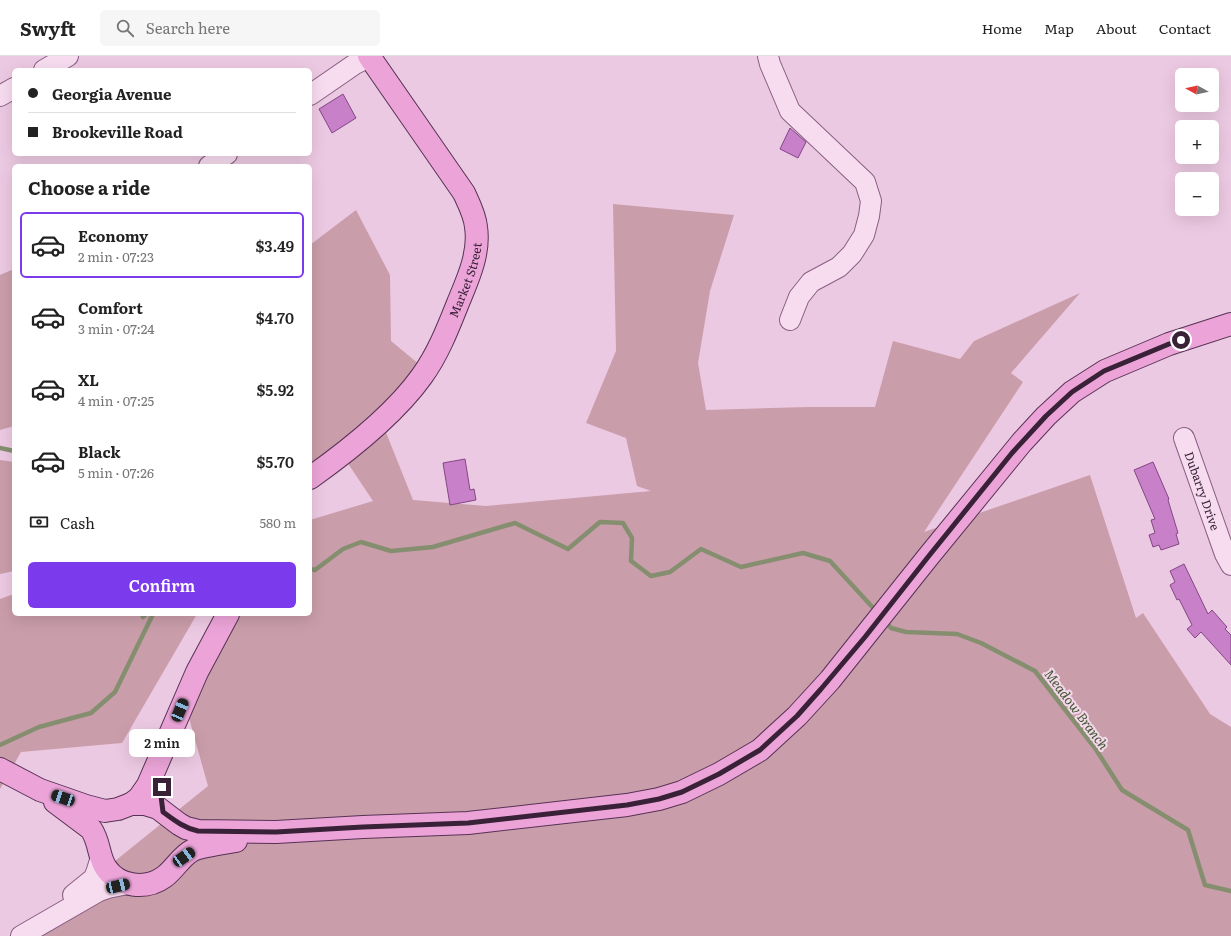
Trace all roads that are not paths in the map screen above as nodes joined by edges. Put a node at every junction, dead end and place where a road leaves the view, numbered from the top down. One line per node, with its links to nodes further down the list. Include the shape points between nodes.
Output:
1 (68, 56): 4 (street)
2 (370, 56): 6 (street); 13 (main road, Market Street, via 464,193 476,227 477,243 474,260 448,329 423,376 409,394 382,420)
3 (769, 60): 10 (street, via 790,111 865,182 872,201 864,235 852,254 839,267 811,282 799,297)
4 (47, 68)
5 (12, 89): 7 (street)
6 (312, 94)
7 (0, 96)
8 (223, 156): 9 (street)
9 (212, 164)
10 (790, 320)
11 (1231, 324): 21 (main road, via 1162,347 1104,371 1072,392 1022,442 830,680 797,716 760,750 719,774 682,792 627,805 468,823)
12 (1184, 438): 14 (street, Dubarry Drive)
13 (312, 477)
14 (1231, 565)
15 (227, 616): 16 (main road)
16 (180, 710): 19 (main road, via 148,785 140,798); 20 (main road, via 162,787 161,796)
17 (6, 772): 18 (main road)
18 (40, 790): 19 (main road, via 98,810); 22 (main road, via 91,828)
19 (124, 807): 20 (main road, via 145,804); 22 (main road, via 104,825 101,831)
20 (166, 814): 21 (main road, via 186,828 198,831); 23 (main road, via 177,828 180,842 179,855)
21 (276, 832): 23 (main road, via 194,850)
22 (100, 851): 24 (main road, via 107,869); 25 (street, via 95,876 91,881)
23 (173, 867): 24 (main road, via 164,877 153,883)
24 (127, 884): 25 (street, via 99,891)
25 (22, 935)

